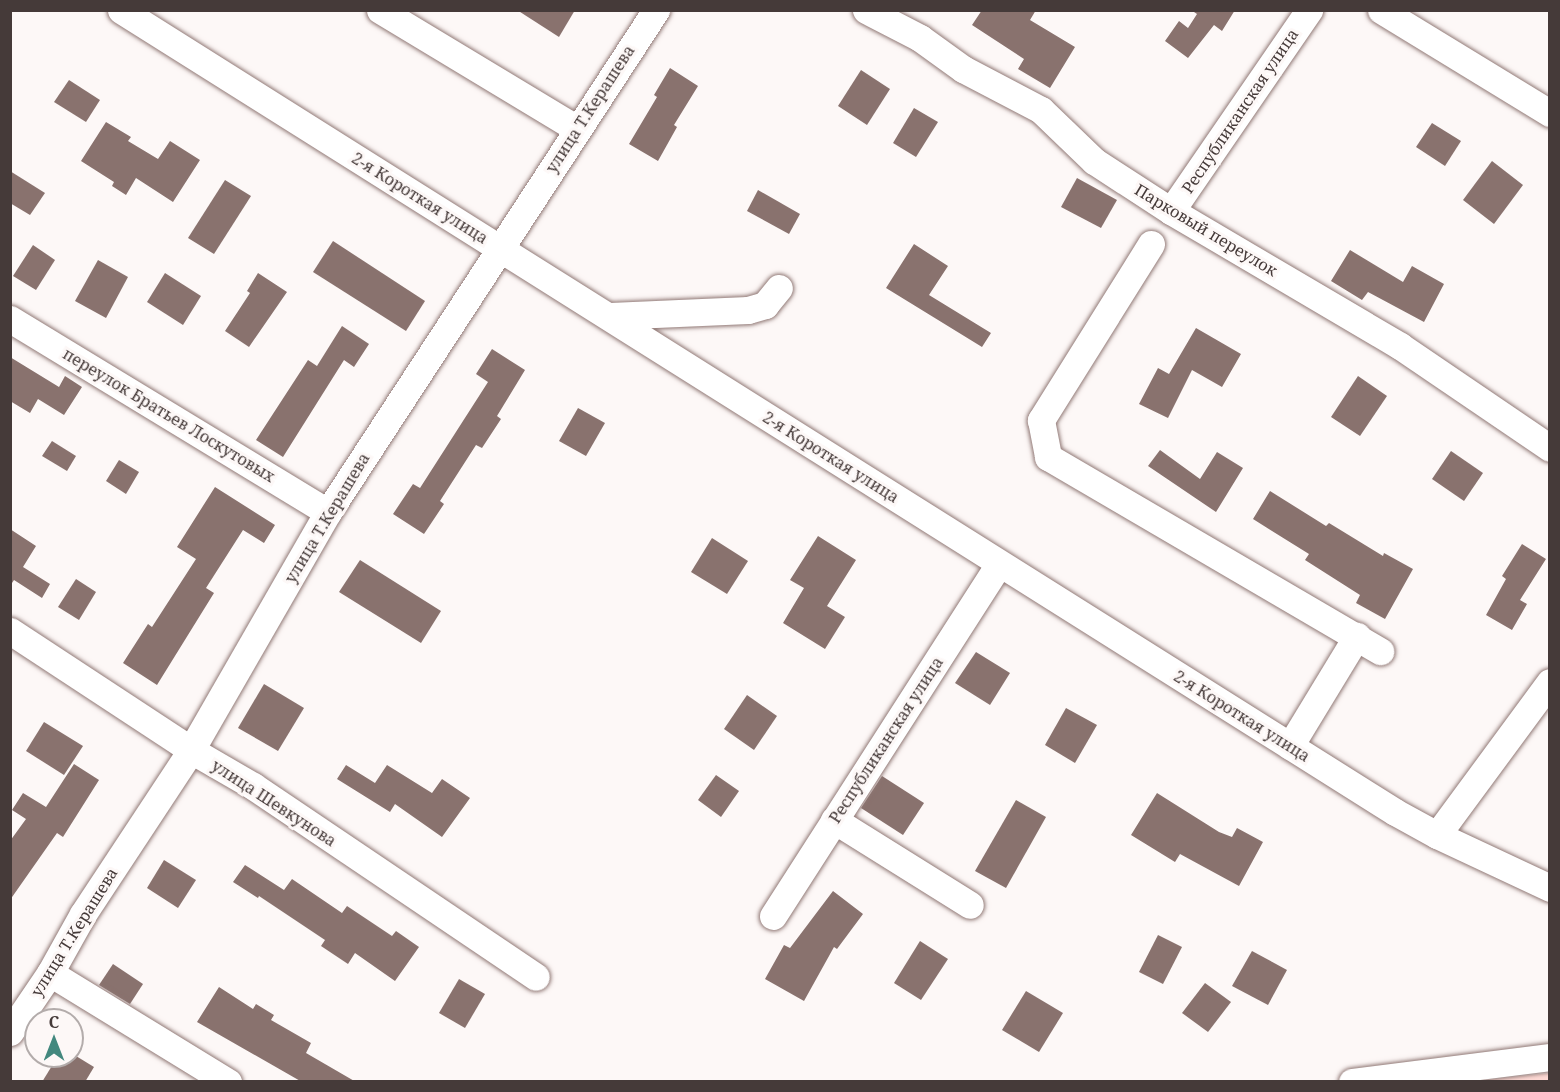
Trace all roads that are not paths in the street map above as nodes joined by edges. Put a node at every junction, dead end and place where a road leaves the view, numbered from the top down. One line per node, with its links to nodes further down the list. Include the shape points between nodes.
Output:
1 (121, 10): 11 (street, 2-я Короткая улица)
2 (380, 10): 8 (street)
3 (656, 10): 8 (street, улица Т.Керашева)
4 (866, 10): 9 (street, Парковый переулок, via 920,38 963,69 1041,110 1094,161)
5 (1309, 10): 9 (street, Республиканская улица)
6 (1381, 10): 7 (street)
7 (1550, 113)
8 (577, 129): 11 (street, улица Т.Керашева)
9 (1171, 211): 15 (street, Парковый переулок, via 1400,346)
10 (1151, 244): 19 (street, via 1041,420 1048,457)
11 (499, 247): 13 (street, 2-я Короткая улица); 16 (street, улица Т.Керашева)
12 (779, 288): 13 (street, via 765,306 748,310)
13 (609, 316): 17 (street, 2-я Короткая улица)
14 (10, 319): 16 (street, переулок Братьев Лоскутовых)
15 (1550, 448)
16 (328, 512): 23 (street, улица Т.Керашева)
17 (999, 564): 22 (street, 2-я Короткая улица); 24 (street, Республиканская улица)
18 (10, 631): 23 (street, улица Шевкунова)
19 (1357, 636): 20 (street); 22 (street)
20 (1380, 651)
21 (1550, 682): 25 (street)
22 (1290, 746): 25 (street, 2-я Короткая улица)
23 (191, 750): 29 (street, улица Т.Керашева, via 82,914); 30 (street, улица Шевкунова, via 253,786)
24 (834, 820): 27 (street); 28 (street, Республиканская улица)
25 (1437, 835): 26 (street, 2-я Короткая улица)
26 (1550, 888)
27 (970, 905)
28 (773, 916)
29 (50, 973): 31 (street, улица Т.Керашева); 34 (street)
30 (536, 977)
31 (10, 1032)
32 (1550, 1058): 33 (street)
33 (1369, 1081)
34 (228, 1082)

